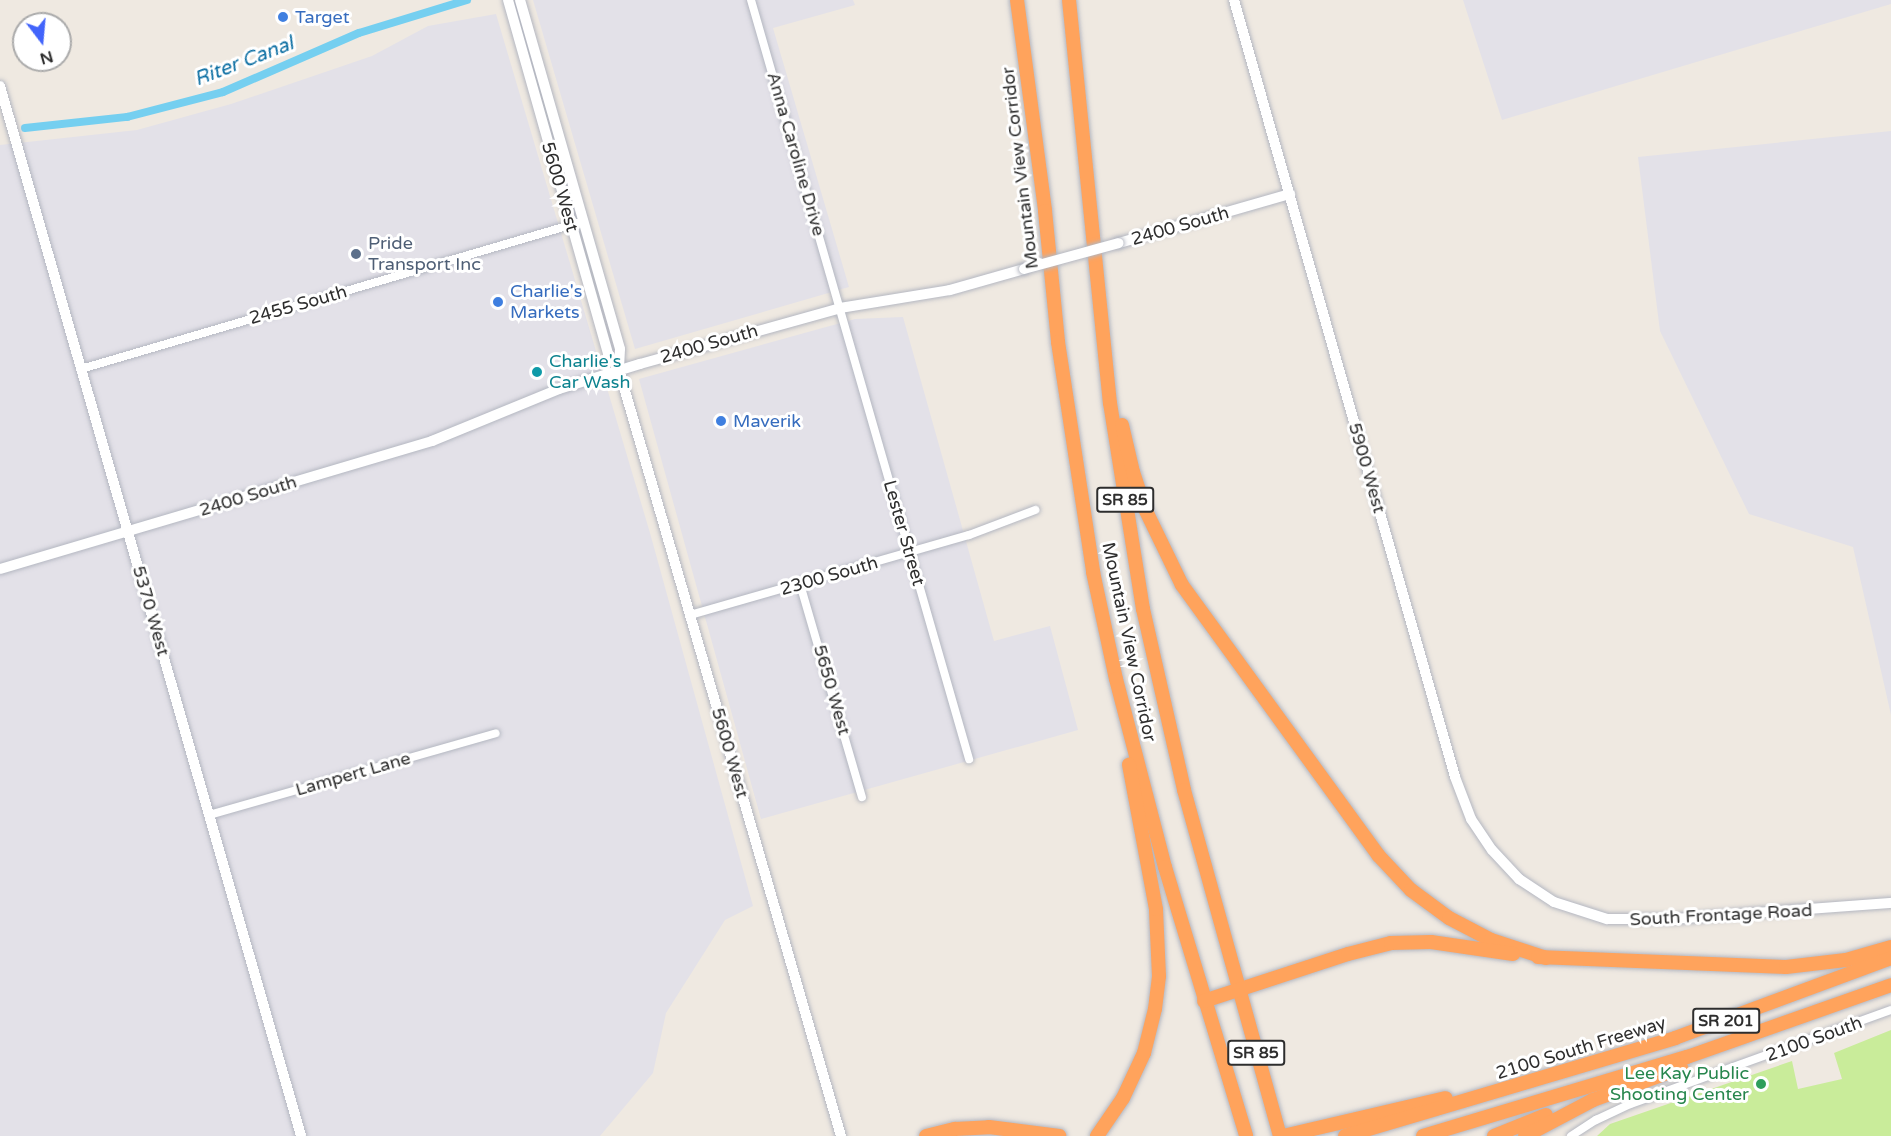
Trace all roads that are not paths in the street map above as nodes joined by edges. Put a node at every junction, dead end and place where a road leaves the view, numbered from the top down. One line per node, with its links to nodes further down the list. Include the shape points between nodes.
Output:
1 (508, 0): 10 (street, 5600 West)
2 (520, 0): 9 (street, 5600 West)
3 (751, 0): 11 (street, Anna Caroline Drive)
4 (1017, 0): 19 (highway, Mountain View Corridor / SR 85, via 1058,342)
5 (1070, 0): 12 (highway, Mountain View Corridor / SR 85)
6 (1234, 0): 8 (street, 5900 West)
7 (0, 86): 13 (street, 5370 West)
8 (1290, 194): 11 (street, 2400 South, bridge, via 950,290); 26 (street, 5900 West, via 1465,806 1481,835 1505,865)
9 (584, 221): 10 (street, 2455 South); 14 (street, 5600 West, via 620,349)
10 (571, 225): 13 (street, 2455 South); 14 (street, 5600 West, via 608,354)
11 (840, 308): 14 (street, 2400 South); 17 (street, Lester Street)
12 (1102, 312): 29 (highway, via 1123,430 1139,492 1163,549 1199,610 1378,855 1400,879 1462,926); 32 (highway, Mountain View Corridor / SR 85, via 1110,403 1143,609 1184,790)
13 (81, 369): 16 (street, 5370 West)
14 (619, 370): 16 (street, 2400 South, via 544,395 432,441); 21 (street, 5600 West)
15 (1035, 510): 17 (street, 2300 South)
16 (128, 531): 18 (street, 2400 South); 25 (street, 5370 West)
17 (910, 553): 20 (street, 2300 South); 23 (street, Lester Street)
18 (0, 569)
19 (1093, 572): 34 (highway, Mountain View Corridor / SR 85, via 1141,777); 43 (highway, via 1156,909 1160,950 1155,1009 1144,1053 1123,1098)
20 (800, 584): 21 (street, 2300 South); 24 (street, 5650 West)
21 (690, 615): 40 (street, 5600 West)
22 (496, 733): 25 (street, Lampert Lane)
23 (969, 759)
24 (862, 797)
25 (209, 815): 39 (street, 5370 West)
26 (1554, 902): 27 (street, South Frontage Road, via 1597,917 1628,921)
27 (1891, 903)
28 (1891, 947): 29 (highway, via 1846,960 1786,967)
29 (1546, 958): 32 (highway, via 1431,942 1391,943)
30 (1891, 958): 36 (highway, 2100 South Freeway / SR 201, via 1767,1007)
31 (1891, 985): 33 (highway, SR 201)
32 (1238, 990): 34 (highway); 44 (highway, Mountain View Corridor / SR 85)
33 (1853, 1000): 37 (highway, via 1794,1029); 46 (highway, SR 201, via 1612,1081)
34 (1204, 1001): 38 (highway, Mountain View Corridor / SR 85)
35 (1891, 1010): 49 (street, 2100 South, via 1631,1104)
36 (1557, 1074): 44 (highway); 45 (highway, 2100 South Freeway / SR 201)
37 (1611, 1093): 47 (highway); 48 (highway, via 1576,1107)
38 (1244, 1129)
39 (301, 1136)
40 (841, 1136)
41 (926, 1136): 42 (highway, via 989,1127)
42 (1059, 1136)
43 (1097, 1136)
44 (1282, 1136)
45 (1346, 1136)
46 (1423, 1136)
47 (1494, 1136)
48 (1525, 1136)
49 (1571, 1136)

